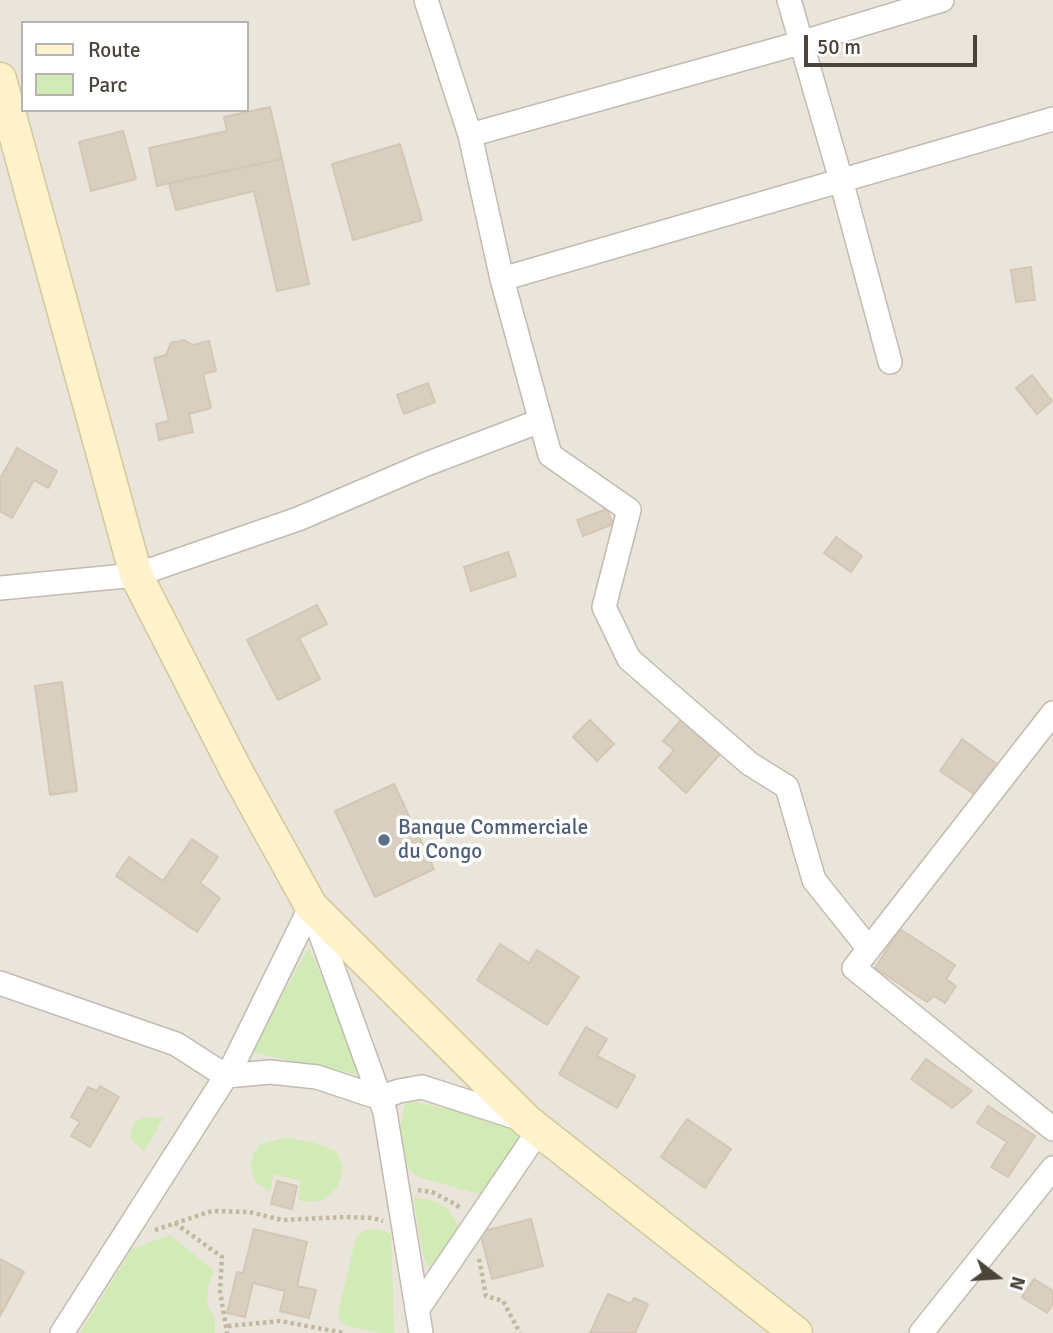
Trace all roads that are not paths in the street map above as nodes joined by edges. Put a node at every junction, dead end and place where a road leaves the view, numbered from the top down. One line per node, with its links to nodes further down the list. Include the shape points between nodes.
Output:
1 (426, 0): 7 (street)
2 (789, 0): 4 (street)
3 (942, 0): 4 (street)
4 (800, 43): 7 (street); 8 (street)
5 (0, 79): 12 (street)
6 (1053, 119): 8 (street)
7 (470, 135): 9 (street)
8 (841, 180): 9 (street); 10 (street)
9 (502, 279): 11 (street)
10 (890, 362)
11 (540, 421): 12 (street, via 298,519); 16 (street, via 550,455 629,510 604,607 629,659 750,764 787,787 814,880)
12 (136, 575): 13 (street); 15 (street)
13 (0, 589)
14 (1053, 713): 16 (street)
15 (311, 906): 18 (street); 19 (street); 20 (street)
16 (869, 949): 21 (street, via 854,968)
17 (0, 983): 18 (street, via 176,1044)
18 (226, 1076): 19 (street, via 270,1072 317,1077); 24 (street)
19 (380, 1098): 20 (street, via 422,1087); 23 (street)
20 (533, 1125): 23 (street); 26 (street)
21 (1053, 1129)
22 (1053, 1168): 27 (street)
23 (417, 1310): 25 (street)
24 (62, 1333)
25 (421, 1333)
26 (796, 1333)
27 (921, 1333)

